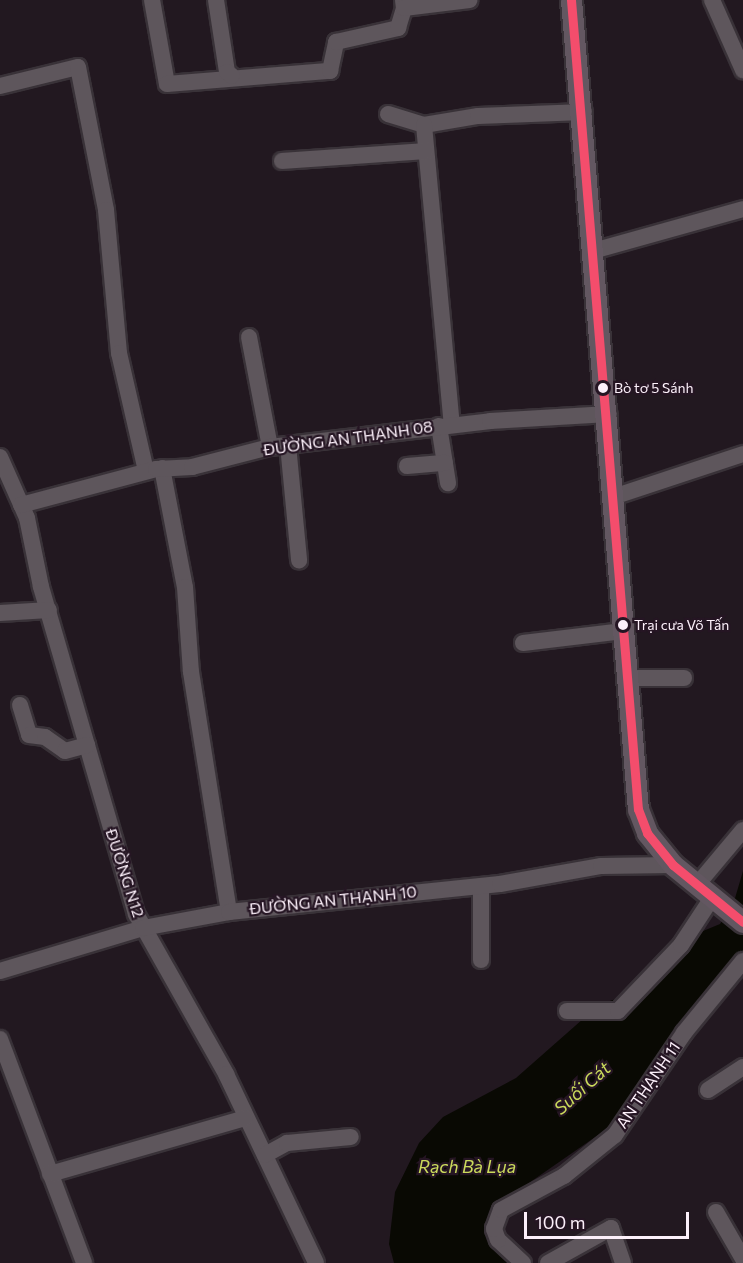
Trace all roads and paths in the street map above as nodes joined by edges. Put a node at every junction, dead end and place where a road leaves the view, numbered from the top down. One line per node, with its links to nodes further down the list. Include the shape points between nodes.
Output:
1 (152, 0): 8 (street, via 167,84)
2 (216, 0): 8 (street, via 227,72)
3 (470, 0): 6 (street)
4 (712, 0): 7 (street)
5 (577, 2): 10 (main road)
6 (403, 4): 8 (street, via 398,28 336,42 330,71)
7 (743, 70)
8 (232, 76)
9 (0, 86): 26 (street, via 78,67 106,210 119,353)
10 (584, 112): 12 (street, via 478,116); 16 (main road)
11 (388, 114): 12 (street)
12 (424, 125): 13 (street)
13 (426, 151): 14 (street); 19 (street)
14 (282, 161)
15 (743, 209): 16 (street)
16 (593, 251): 18 (main road)
17 (249, 337): 21 (street)
18 (609, 414): 19 (street, ĐƯỜNG AN THẠNH 08); 28 (main road)
19 (446, 426): 20 (street, ĐƯỜNG AN THẠNH 08); 24 (street)
20 (288, 445): 21 (street, ĐƯỜNG AN THẠNH 08); 30 (street)
21 (270, 447): 26 (street, ĐƯỜNG AN THẠNH 08, via 192,467)
22 (743, 454): 28 (street)
23 (0, 457): 29 (street, ĐƯỜNG N12)
24 (445, 463): 25 (street); 27 (street)
25 (407, 466)
26 (154, 470): 29 (street, ĐƯỜNG AN THẠNH 08); 43 (street, via 185,587 191,672)
27 (448, 483)
28 (613, 497): 33 (main road)
29 (21, 505): 31 (street, ĐƯỜNG N12)
30 (299, 560)
31 (49, 609): 32 (street); 38 (street, ĐƯỜNG N12)
32 (0, 614)
33 (623, 632): 34 (street); 35 (main road)
34 (523, 643)
35 (627, 678): 36 (street); 40 (main road, via 638,809 647,833)
36 (684, 678)
37 (20, 705): 38 (street, via 29,735 45,737 65,751)
38 (87, 745): 45 (street, ĐƯỜNG N12)
39 (743, 830): 42 (street)
40 (673, 865): 41 (street, ĐƯỜNG AN THẠNH 10, via 601,866); 42 (main road)
41 (481, 886): 43 (street, ĐƯỜNG AN THẠNH 10); 46 (street)
42 (710, 896): 44 (main road); 49 (street, via 681,945 618,1011)
43 (229, 912): 45 (street, ĐƯỜNG AN THẠNH 10)
44 (743, 922)
45 (143, 928): 48 (street, ĐƯỜNG AN THẠNH 10); 53 (street, ĐƯỜNG N12)
46 (482, 960)
47 (743, 961): 59 (street, AN THẠNH 11, via 684,1033 615,1135 564,1176 501,1210 494,1229 498,1240)
48 (0, 971)
49 (567, 1011)
50 (0, 1039): 56 (street)
51 (743, 1067): 52 (street)
52 (708, 1090)
53 (245, 1118): 55 (street, ĐƯỜNG N12); 56 (street)
54 (351, 1137): 55 (street)
55 (272, 1150): 61 (street, ĐƯỜNG N12)
56 (50, 1173): 60 (street)
57 (716, 1212): 58 (street)
58 (743, 1259)
59 (519, 1262)
60 (84, 1263)
61 (316, 1263)
62 (548, 1263): 63 (street, via 611,1227)
63 (623, 1263)

